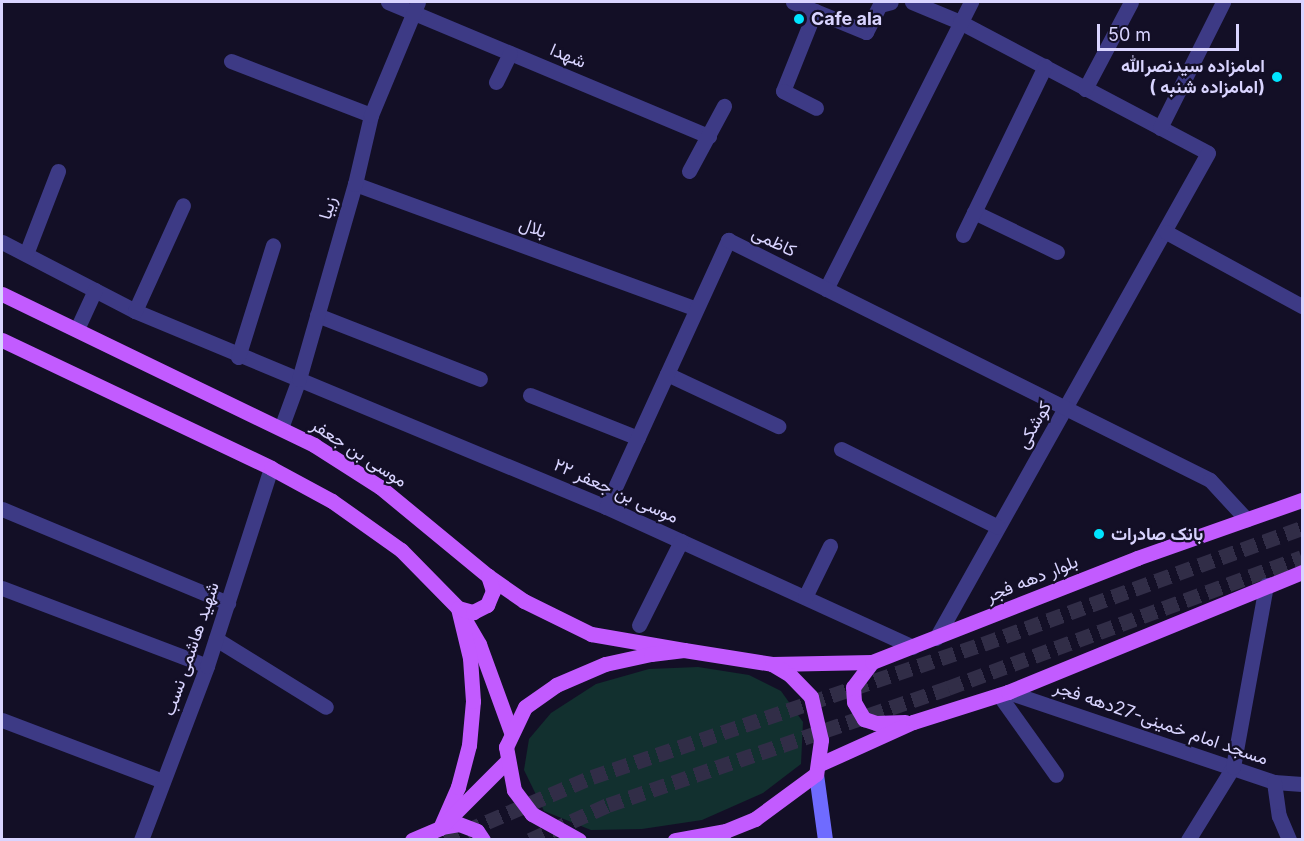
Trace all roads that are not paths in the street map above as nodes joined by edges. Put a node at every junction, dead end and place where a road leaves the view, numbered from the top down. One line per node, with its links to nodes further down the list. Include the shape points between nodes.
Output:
1 (388, 2): 8 (street, شهدا)
2 (793, 2): 9 (street)
3 (891, 2): 9 (street, via 880,5 866,32)
4 (912, 2): 10 (street)
5 (971, 2): 10 (street)
6 (1131, 2): 15 (street)
7 (1223, 2): 19 (street)
8 (415, 7): 11 (street, شهدا); 18 (street, زیبا)
9 (815, 11): 17 (street, via 783,91)
10 (960, 22): 13 (street); 32 (street)
11 (510, 53): 14 (street); 20 (street, شهدا)
12 (231, 61): 18 (street)
13 (1044, 66): 15 (street); 25 (street)
14 (496, 82)
15 (1085, 89): 19 (street)
16 (724, 106): 20 (street)
17 (816, 108)
18 (371, 116): 23 (street, زیبا)
19 (1160, 128): 26 (street, کوشکی, via 1208,153)
20 (709, 136): 22 (street)
21 (58, 171): 31 (street)
22 (689, 171)
23 (355, 184): 36 (street, بلال); 38 (street, زیبا)
24 (183, 205): 37 (street)
25 (974, 212): 27 (street); 30 (street)
26 (1166, 232): 35 (street); 46 (street, کوشکی)
27 (963, 235)
28 (2, 242): 31 (street, موسی بن جعفر ۲۲)
29 (273, 245): 41 (street)
30 (1057, 252)
31 (26, 254): 33 (street, موسی بن جعفر ۲۲)
32 (826, 289): 36 (street, کاظمی, via 728,240); 46 (street, کاظمی)
33 (95, 290): 37 (street, موسی بن جعفر ۲۲); 39 (street)
34 (2, 294): 39 (main road, موسی بن جعفر)
35 (1302, 306)
36 (696, 309): 42 (street, کاظمی)
37 (135, 311): 41 (street, موسی بن جعفر ۲۲)
38 (317, 315): 43 (street, زیبا); 44 (street)
39 (77, 329): 48 (main road, موسی بن جعفر)
40 (2, 339): 51 (main road)
41 (238, 357): 43 (street, موسی بن جعفر ۲۲)
42 (667, 374): 47 (street); 49 (street, کاظمی)
43 (299, 379): 48 (street, زیبا); 53 (street, موسی بن جعفر ۲۲)
44 (480, 379)
45 (530, 395): 49 (street)
46 (1065, 409): 55 (street, کاظمی, via 1210,480); 56 (street, کوشکی)
47 (778, 426)
48 (280, 428): 60 (main road, موسی بن جعفر, via 380,487)
49 (638, 438): 53 (street, کاظمی)
50 (841, 449): 56 (street)
51 (271, 468): 64 (street, شهید هاشمی نسب); 65 (main road, via 332,501 401,550)
52 (1302, 500): 55 (main road, بلوار دهه فجر)
53 (606, 507): 57 (street, موسی بن جعفر ۲۲)
54 (2, 509): 64 (street)
55 (1247, 520): 67 (main road, بلوار دهه فجر)
56 (998, 527): 67 (street, کوشکی)
57 (681, 541): 63 (street, موسی بن جعفر ۲۲); 66 (street)
58 (830, 546): 63 (street)
59 (1302, 572): 61 (main road)
60 (488, 576): 65 (main road, via 493,591 487,605 473,612); 70 (main road, موسی بن جعفر, via 525,601 591,634)
61 (1266, 585): 74 (main road); 80 (street)
62 (2, 588): 73 (street)
63 (805, 597): 69 (street, موسی بن جعفر ۲۲)
64 (228, 603): 68 (street, شهید هاشمی نسب)
65 (458, 608): 78 (main road, via 479,644); 86 (main road, via 470,658 473,701 466,755)
66 (639, 625)
67 (936, 638): 69 (main road, بلوار دهه فجر)
68 (216, 639): 73 (street, شهید هاشمی نسب); 75 (street)
69 (913, 647): 71 (main road, بلوار دهه فجر)
70 (684, 650): 72 (main road, موسی بن جعفر); 78 (main road, via 605,664 555,685 525,707)
71 (872, 662): 72 (main road, بلوار دهه فجر); 77 (main road, via 853,687 854,702 864,719 876,723)
72 (772, 663): 81 (main road, via 811,697 821,740)
73 (207, 666): 83 (street, شهید هاشمی نسب)
74 (1003, 693): 77 (main road); 80 (street, مسجد امام خمینی-27دهه فجر); 82 (street)
75 (326, 707)
76 (2, 720): 83 (street)
77 (913, 722): 81 (main road)
78 (511, 732): 79 (main road)
79 (506, 762): 86 (main road); 91 (main road, via 514,790 532,814)
80 (1233, 767): 84 (street, مسجد امام خمینی-27دهه فجر); 93 (street)
81 (818, 769): 87 (main road); 92 (main road, via 755,819 726,831)
82 (1056, 775)
83 (163, 781): 88 (street, شهید هاشمی نسب)
84 (1275, 782): 85 (street, مسجد امام خمینی-27دهه فجر); 94 (street, via 1279,816)
85 (1302, 784)
86 (440, 828): 89 (main road); 90 (main road, via 459,824 477,831)
87 (825, 839)
88 (141, 840)
89 (412, 840)
90 (483, 840)
91 (579, 840)
92 (675, 840)
93 (1188, 840)
94 (1289, 840)

